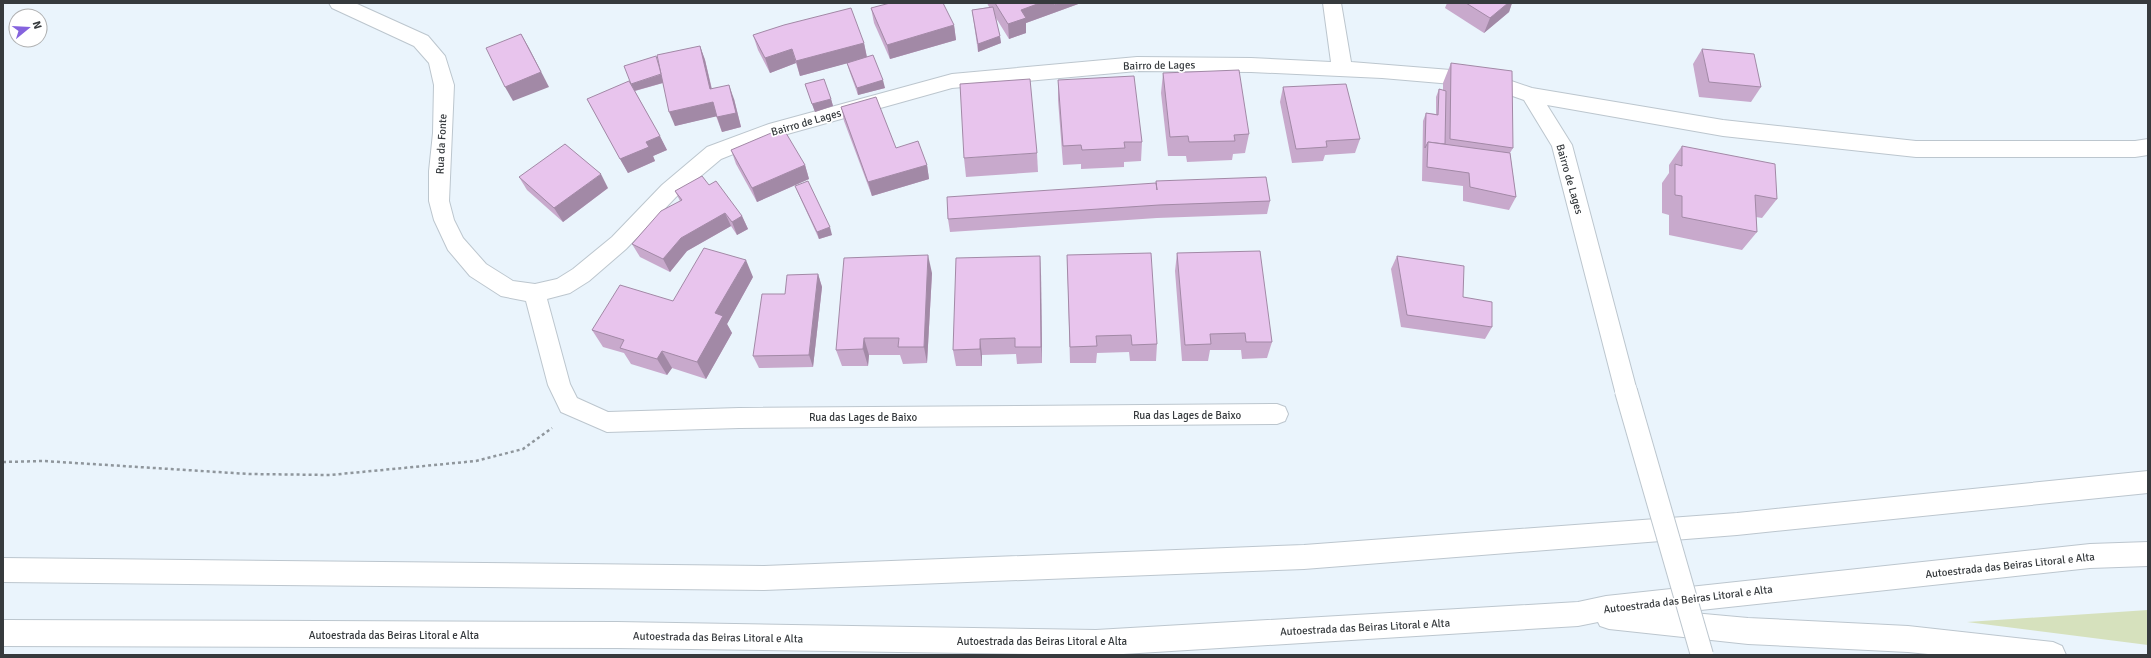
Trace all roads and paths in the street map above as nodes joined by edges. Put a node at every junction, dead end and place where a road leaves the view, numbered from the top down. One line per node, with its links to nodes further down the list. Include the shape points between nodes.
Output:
1 (338, 3): 6 (main road, Rua da Fonte, via 421,41 438,61 444,85 439,194 444,220 455,244 478,270 509,290)
2 (1332, 3): 3 (main road)
3 (1342, 69): 4 (main road, Bairro de Lages, via 1488,80); 6 (main road, Bairro de Lages, via 1137,64 952,81 769,132 714,153 669,191 619,243 581,275 562,287)
4 (1531, 95): 5 (main road, via 1723,128 1916,149); 15 (main road, Bairro de Lages, bridge, via 1562,145 1626,391)
5 (2148, 147)
6 (535, 293): 7 (main road, Rua das Lages de Baixo, via 559,386 569,405)
7 (579, 410): 8 (main road, Rua das Lages de Baixo, via 607,422 739,418); 9 (path, via 524,449 476,461 330,475 249,474 44,461)
8 (1277, 414)
9 (3, 462)
10 (2148, 482): 12 (main road, via 1737,524 1304,557 764,578)
11 (2148, 554): 13 (main road, Autoestrada das Beiras Litoral e Alta, via 2090,556 1793,587 1606,608)
12 (3, 570)
13 (1578, 614): 14 (main road, Autoestrada das Beiras Litoral e Alta, via 1096,643 617,635); 16 (main road, via 1748,631 1908,639)
14 (3, 634)
15 (1702, 655)
16 (2053, 655)

